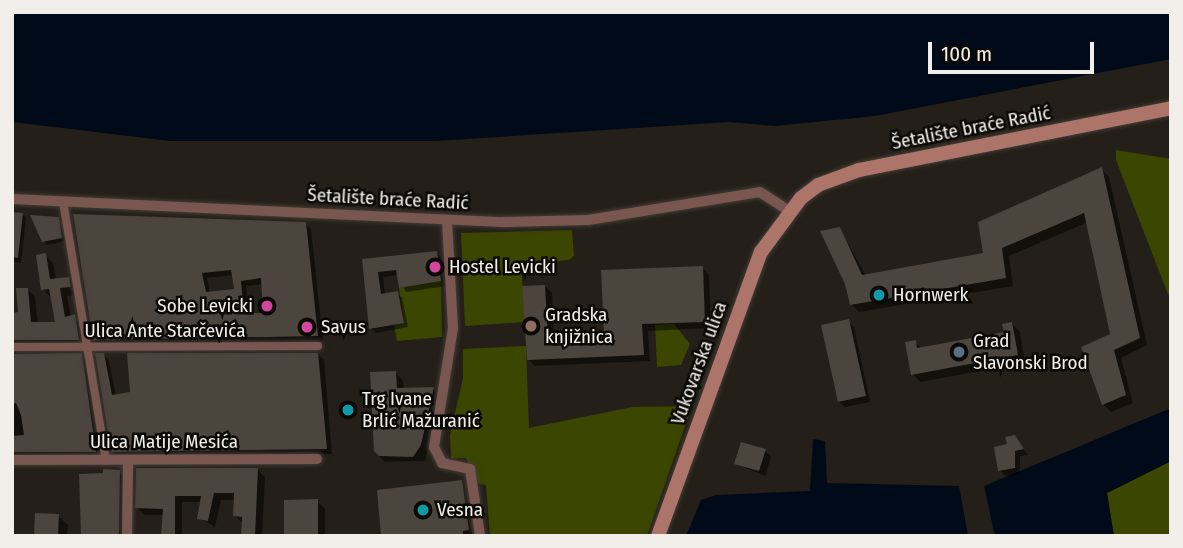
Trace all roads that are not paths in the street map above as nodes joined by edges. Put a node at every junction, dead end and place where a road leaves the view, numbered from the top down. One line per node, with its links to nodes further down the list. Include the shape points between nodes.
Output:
1 (1171, 108): 4 (main road, Šetalište braće Radić, via 859,170 818,185)
2 (12, 199): 3 (street, Šetalište braće Radić)
3 (63, 201): 5 (street, Šetalište braće Radić); 7 (street)
4 (788, 210): 5 (street, Šetalište braće Radić, via 760,192 588,220); 15 (main road, Vukovarska ulica, via 748,283)
5 (447, 222): 14 (street, via 453,328 435,455 442,463 470,468)
6 (318, 345): 7 (street, Ulica Ante Starčevića)
7 (88, 347): 8 (street, Ulica Ante Starčevića); 11 (street)
8 (12, 348)
9 (317, 459): 12 (street, Ulica Matije Mesića)
10 (12, 460): 11 (street, Ulica Matije Mesića)
11 (106, 460): 12 (street, Ulica Matije Mesića)
12 (128, 460): 13 (street)
13 (127, 536)
14 (480, 536)
15 (658, 536)

